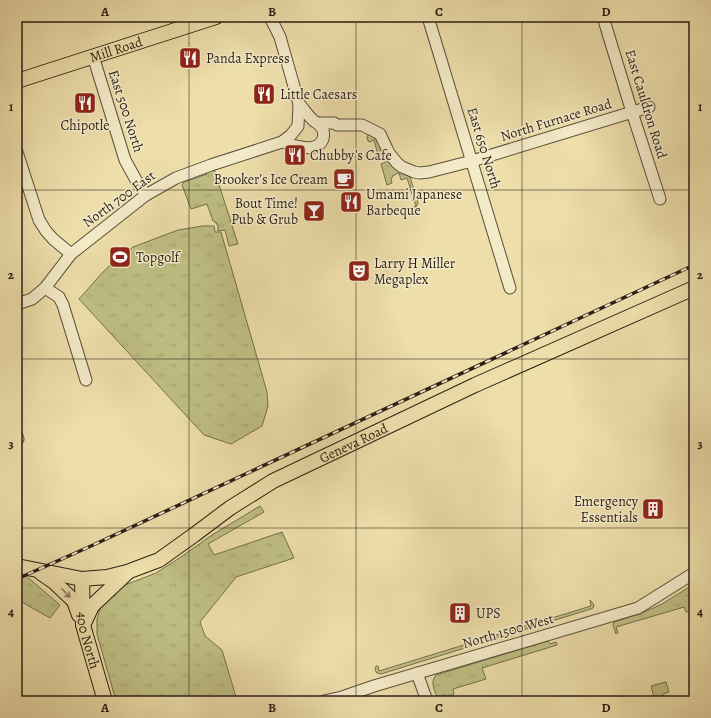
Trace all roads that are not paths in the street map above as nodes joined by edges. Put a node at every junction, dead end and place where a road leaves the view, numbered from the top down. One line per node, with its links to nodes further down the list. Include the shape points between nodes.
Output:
1 (216, 17): 5 (main road, Mill Road)
2 (270, 17): 7 (street, via 280,37)
3 (428, 17): 17 (street, East 650 North)
4 (603, 17): 9 (street, East Cauldron Road)
5 (93, 56): 6 (main road, Mill Road); 18 (street, East 500 North, via 125,160)
6 (17, 81)
7 (299, 104): 10 (street); 12 (street)
8 (649, 107): 9 (street, North Furnace Road)
9 (632, 112): 17 (street, North Furnace Road); 19 (street, East Cauldron Road)
10 (316, 122): 11 (street); 12 (street, via 305,121); 13 (street, via 322,127)
11 (337, 125): 13 (street); 17 (street, via 362,125 380,134 392,158 402,167 414,172 429,172)
12 (297, 128): 14 (street); 15 (street, via 296,139)
13 (323, 137): 15 (street, via 319,145)
14 (282, 142): 15 (street); 18 (street, North 700 East, via 176,178)
15 (305, 148)
16 (17, 152): 20 (street, via 39,220 53,239)
17 (472, 161): 22 (street, East 650 North)
18 (146, 195): 20 (street, North 700 East)
19 (660, 199)
20 (71, 254): 21 (street, North 700 East)
21 (45, 288): 24 (street, North 700 East, via 32,299); 25 (street, via 58,297 63,305)
22 (510, 288)
23 (694, 288): 28 (main road, Geneva Road, via 475,385 273,482 230,508 159,560)
24 (17, 304)
25 (86, 380)
26 (17, 566): 27 (main road, Geneva Road)
27 (37, 570): 30 (main road, Geneva Road); 31 (main road, one-way to 31, via 74,601)
28 (127, 572): 30 (main road, Geneva Road); 31 (main road, via 92,606)
29 (694, 573): 32 (street, North 1500 West, via 638,608)
30 (82, 579): 31 (main road, 400 North)
31 (83, 625): 33 (main road, 400 North)
32 (418, 673): 34 (street, North 1500 West); 35 (street)
33 (105, 701)
34 (324, 701)
35 (427, 701)

